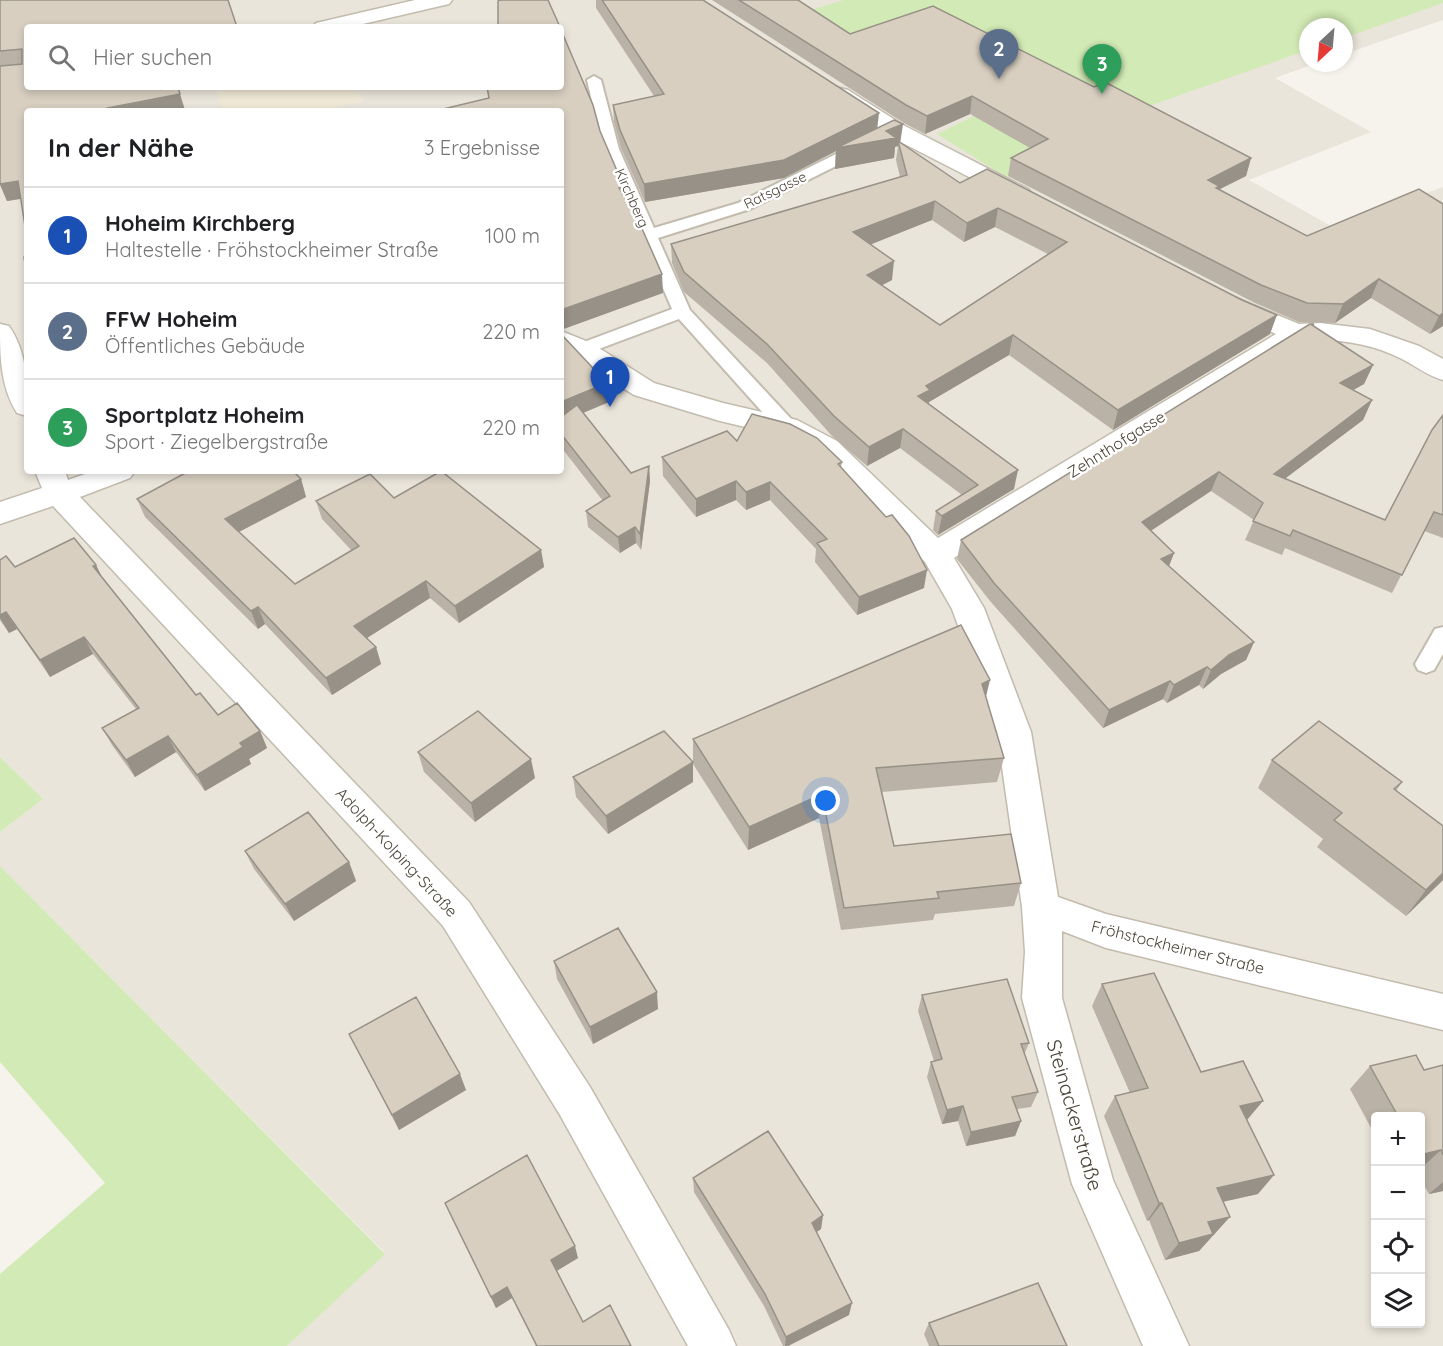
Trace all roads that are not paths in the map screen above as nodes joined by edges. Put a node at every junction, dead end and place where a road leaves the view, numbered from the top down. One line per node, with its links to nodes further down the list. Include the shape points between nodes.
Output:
1 (442, 0): 2 (street)
2 (336, 24)
3 (594, 80): 7 (lane, Kirchberg, via 611,149)
4 (820, 82): 5 (street)
5 (895, 130): 6 (street); 7 (lane, Ratsgasse, via 744,206)
6 (1044, 207)
7 (649, 236): 9 (lane, Kirchberg)
8 (1214, 294): 11 (street)
9 (682, 312): 12 (lane); 15 (lane, Kirchberg)
10 (0, 332): 14 (street)
11 (1296, 333): 13 (street, via 1361,335 1410,352); 19 (street, Zehnthofgasse)
12 (572, 344): 15 (street, via 644,389)
13 (1443, 371)
14 (24, 399)
15 (787, 427): 19 (street, via 827,448)
16 (114, 474): 17 (street, via 102,480)
17 (54, 482): 18 (street); 24 (street, Adolph-Kolping-Straße, via 456,914 575,1101)
18 (0, 513)
19 (936, 554): 22 (street, via 968,608 1014,732)
20 (1443, 635): 21 (lane)
21 (1426, 664)
22 (1041, 907): 23 (street, Fröhstockheimer Straße, via 1106,931); 25 (street, Steinackerstraße, via 1042,998 1093,1184)
23 (1443, 1012)
24 (713, 1346)
25 (1166, 1346)

